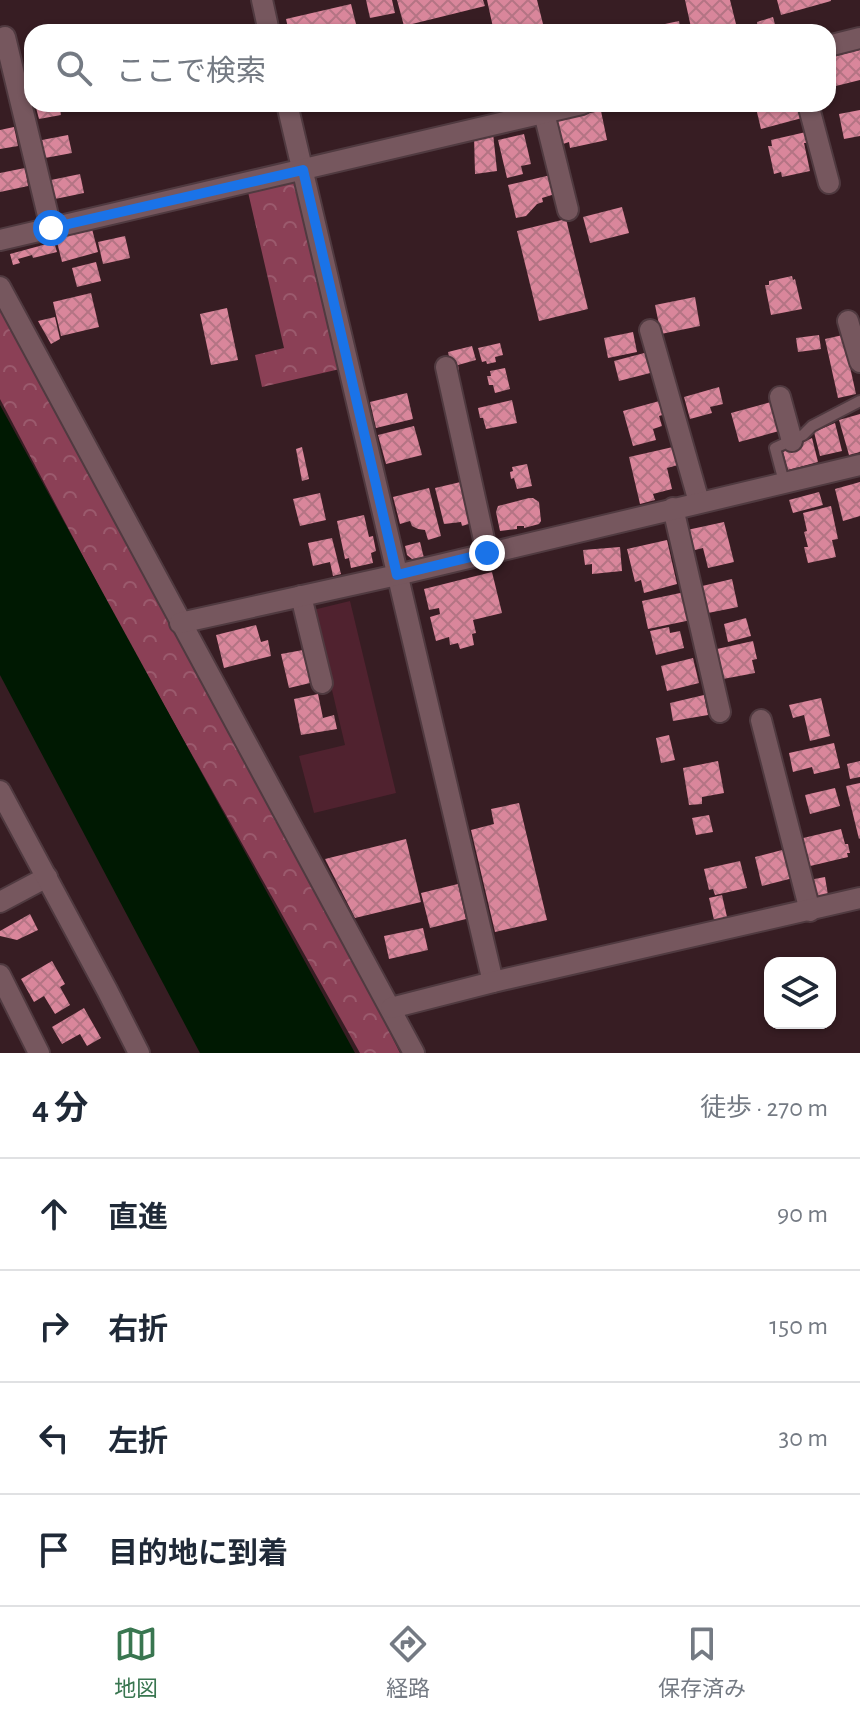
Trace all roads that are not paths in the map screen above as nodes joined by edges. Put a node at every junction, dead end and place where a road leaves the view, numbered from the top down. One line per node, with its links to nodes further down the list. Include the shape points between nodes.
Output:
1 (262, 0): 2 (street)
2 (267, 24)
3 (5, 37): 6 (street)
4 (860, 38): 5 (street)
5 (836, 44)
6 (9, 89): 14 (street)
7 (289, 112): 11 (street)
8 (548, 112): 10 (street)
9 (810, 112): 12 (street)
10 (544, 113): 11 (street); 13 (street)
11 (303, 170): 14 (street); 29 (street)
12 (829, 183)
13 (568, 210)
14 (51, 228): 15 (street)
15 (0, 240)
16 (0, 287): 31 (street)
17 (848, 321): 19 (street)
18 (650, 330): 26 (street)
19 (860, 362)
20 (446, 367): 28 (street)
21 (780, 397): 23 (street)
22 (860, 401): 23 (lane)
23 (792, 441): 25 (lane, via 775,448)
24 (860, 465): 25 (street)
25 (784, 482): 26 (street)
26 (699, 502): 27 (street)
27 (673, 508): 28 (street); 33 (street)
28 (487, 553): 29 (street)
29 (397, 575): 30 (street); 41 (street)
30 (301, 596): 31 (street); 32 (street)
31 (180, 623): 43 (street)
32 (322, 683)
33 (720, 712)
34 (761, 720): 39 (street)
35 (0, 791): 36 (street)
36 (47, 877): 38 (street); 45 (street)
37 (860, 898): 39 (street)
38 (0, 902)
39 (810, 911): 41 (street)
40 (0, 975): 42 (street)
41 (493, 982): 43 (street)
42 (5, 998): 44 (street)
43 (391, 1008): 46 (street)
44 (39, 1053)
45 (139, 1053)
46 (414, 1053)

